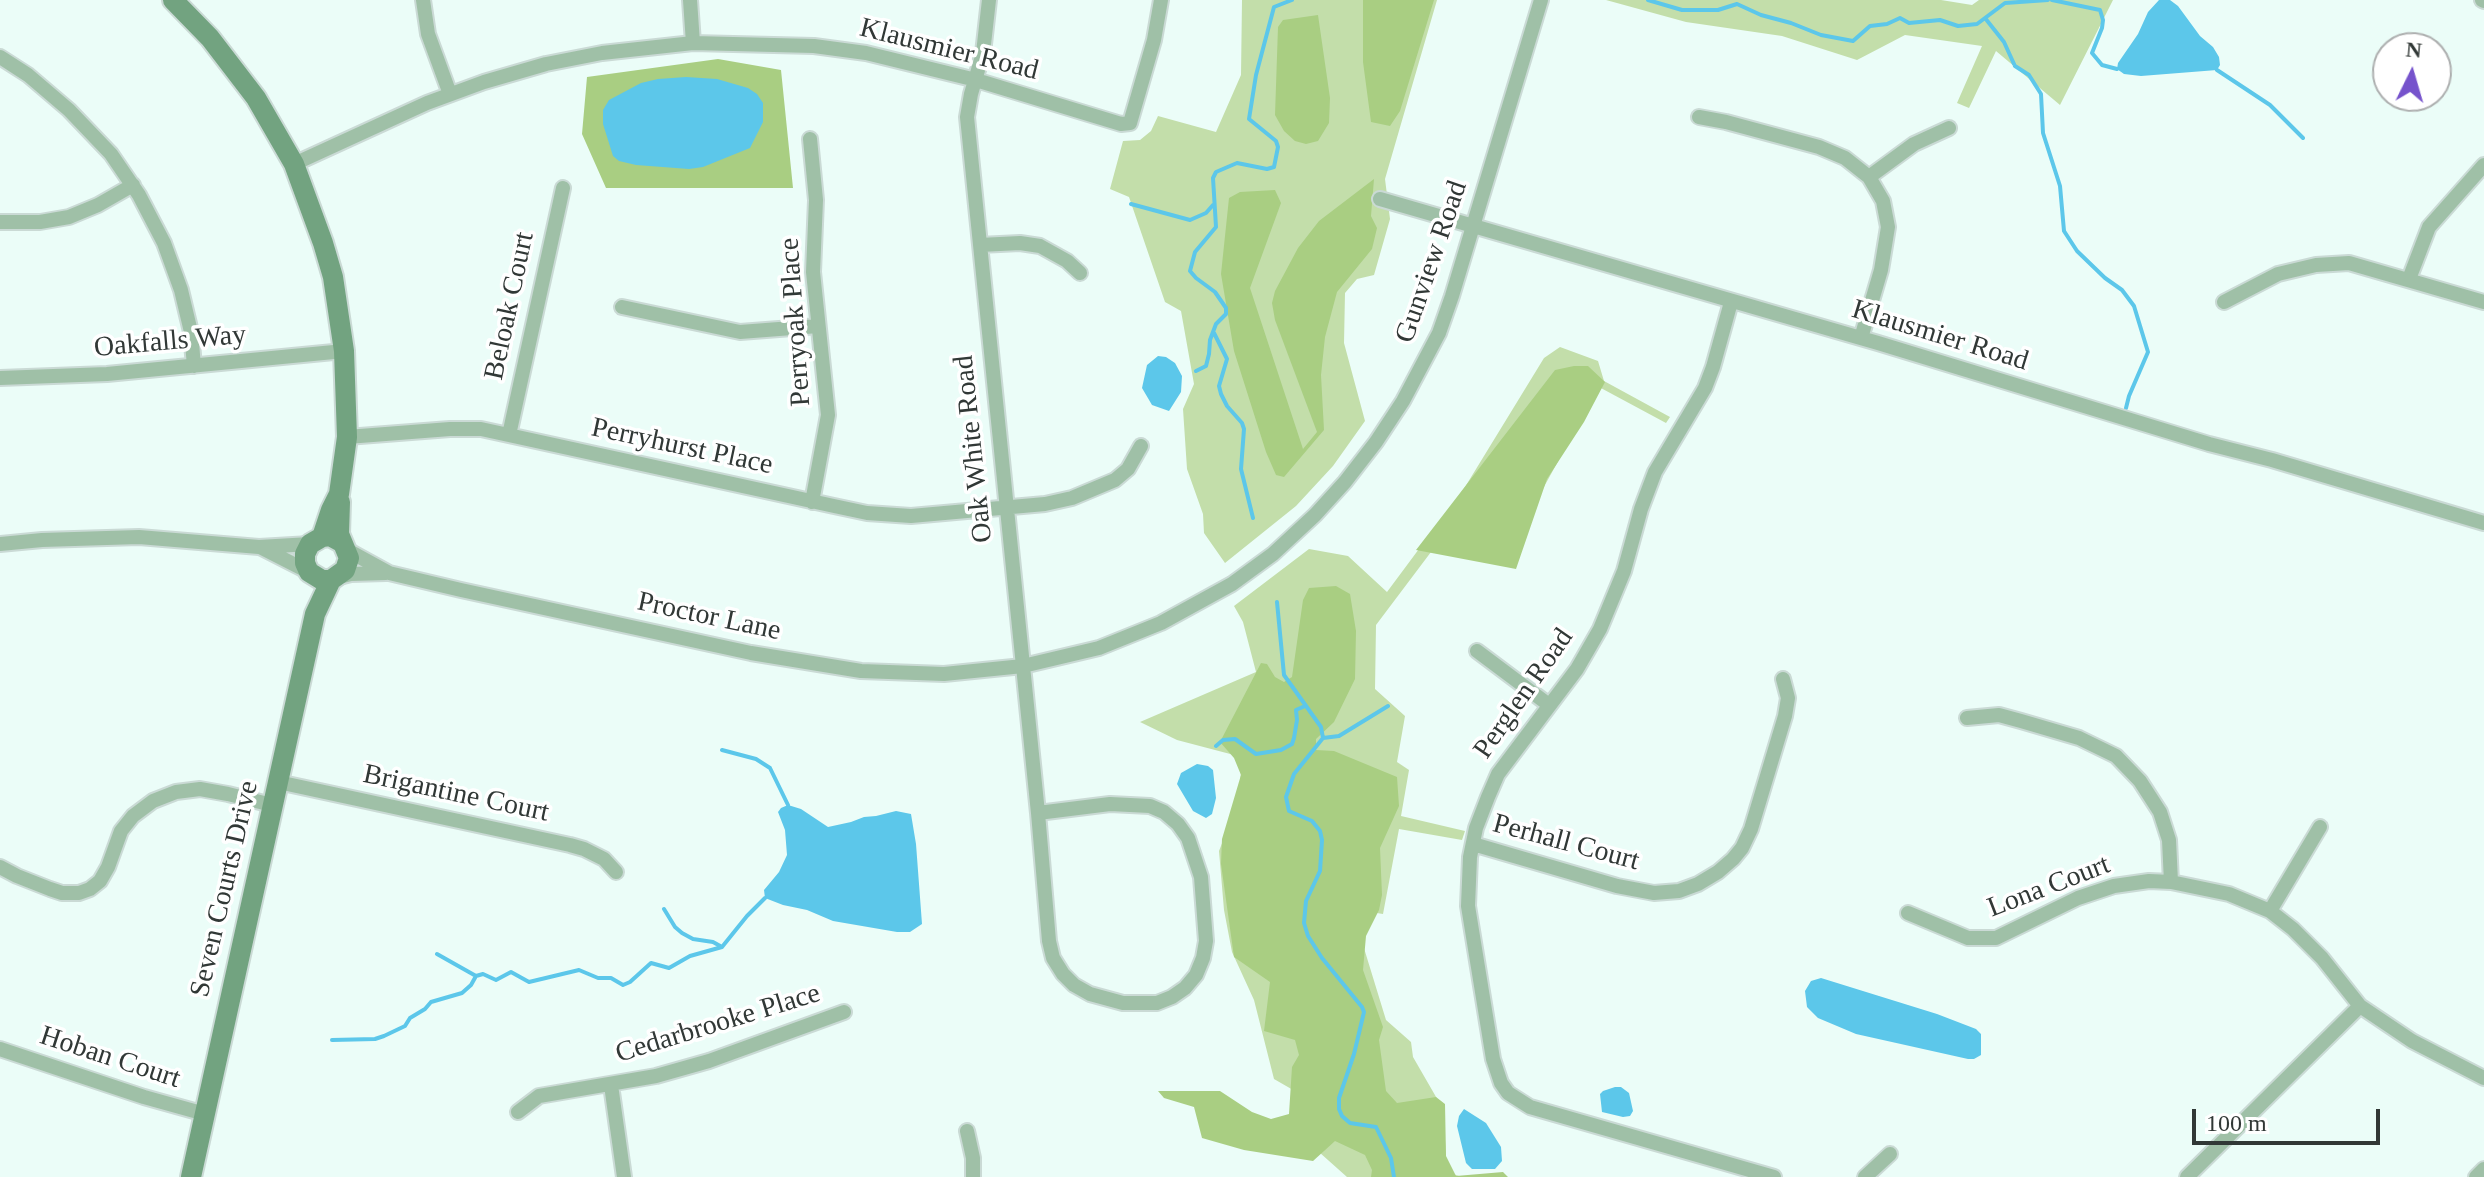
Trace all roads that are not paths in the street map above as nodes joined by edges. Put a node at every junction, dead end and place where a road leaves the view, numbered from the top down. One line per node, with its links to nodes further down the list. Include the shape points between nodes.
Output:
1 (173, 0): 14 (street, via 229,61)
2 (423, 0): 10 (street, via 428,34)
3 (690, 0): 7 (street)
4 (989, 0): 9 (street, Oak White Road)
5 (1161, 0): 9 (street, Klausmier Road, via 1130,123)
6 (1541, 0): 21 (street, Gunview Road)
7 (693, 43): 9 (street, Klausmier Road, via 841,49); 10 (street, Klausmier Road, via 546,64)
8 (0, 57): 17 (street, via 69,110)
9 (976, 80): 22 (street, Oak White Road, via 967,117)
10 (450, 94): 14 (street, Klausmier Road)
11 (1699, 117): 16 (street, via 1819,147)
12 (1949, 128): 16 (street, via 1925,137)
13 (810, 139): 29 (street, Perryoak Place)
14 (294, 164): 31 (street, via 333,277)
15 (2484, 165): 24 (street, via 2429,227)
16 (1869, 177): 30 (street, via 1883,201 1888,227)
17 (133, 185): 20 (street, via 69,217); 32 (street, via 177,275)
18 (563, 188): 34 (street, Beloak Court)
19 (1380, 199): 21 (street, Klausmier Road)
20 (0, 222)
21 (1474, 227): 25 (street, Klausmier Road); 46 (street, Gunview Road, via 1424,364 1376,442 1315,515 1273,554 1194,606 1099,648)
22 (980, 245): 23 (street, via 1040,246); 38 (street, Oak White Road)
23 (1080, 273)
24 (2409, 279): 26 (street, via 2349,263 2316,265 2278,274); 27 (street)
25 (1731, 302): 30 (street, Klausmier Road); 48 (street, Perglen Road, via 1705,388 1651,482 1612,603 1584,658)
26 (2224, 302)
27 (2484, 302)
28 (622, 307): 29 (street, via 740,332)
29 (818, 326): 37 (street, Perryoak Place, via 828,415)
30 (1861, 338): 39 (street, Klausmier Road)
31 (344, 351): 32 (street, Oakfalls Way); 35 (street)
32 (194, 366): 33 (street, Oakfalls Way)
33 (0, 378)
34 (509, 435): 35 (street, Perryhurst Place, via 467,428); 37 (street, Perryhurst Place)
35 (347, 437): 40 (street)
36 (1141, 446): 38 (street, Perryhurst Place, via 1128,469 1097,489 1045,504)
37 (812, 502): 38 (street, Perryhurst Place, via 911,516)
38 (1006, 507): 46 (street, Oak White Road)
39 (2484, 523)
40 (330, 543): 42 (street); 43 (street, Proctor Lane); 44 (street, via 348,563); 44 (street, via 305,554 305,563)
41 (0, 544): 42 (street, via 139,537)
42 (259, 547): 44 (street)
43 (389, 573): 44 (street, Proctor Lane); 46 (street, Proctor Lane, via 813,665 904,674)
44 (324, 576): 50 (street, Seven Courts Drive)
45 (1477, 651): 48 (street)
46 (1023, 666): 52 (street, Oak White Road)
47 (1783, 679): 54 (street, Perhall Court, via 1785,716 1751,829 1733,859 1698,884 1654,893)
48 (1549, 705): 54 (street, Perglen Road, via 1498,774)
49 (1967, 718): 57 (street, via 1999,715 2079,738 2116,756 2160,812 2169,840)
50 (278, 782): 51 (street, Seven Courts Drive); 56 (street, Brigantine Court, via 570,845 604,859)
51 (272, 805): 55 (street, via 200,789 153,801 121,831 100,881 79,893 62,893); 66 (street, Seven Courts Drive)
52 (1038, 813): 52 (street, Oak White Road, via 1110,804 1150,806 1178,824 1201,877 1206,941 1196,975 1185,988 1157,1003 1123,1003 1090,994 1063,974 1049,941)
53 (2320, 827): 58 (street)
54 (1473, 844): 73 (street, Perglen Road, via 1470,920 1496,1071 1508,1093 1530,1107)
55 (0, 867)
56 (616, 872)
57 (2171, 882): 58 (street, Lona Court, via 2229,894); 59 (street, Lona Court, via 2136,882 2093,892 1996,938 1968,938)
58 (2270, 911): 60 (street, Lona Court, via 2308,942)
59 (1908, 913)
60 (2360, 1006): 63 (street, Lona Court, via 2412,1041); 75 (street)
61 (844, 1012): 64 (street, Cedarbrooke Place, via 709,1061)
62 (0, 1049): 66 (street, Hoban Court)
63 (2484, 1078)
64 (611, 1085): 65 (street, Cedarbrooke Place, via 539,1096); 71 (street)
65 (518, 1112)
66 (205, 1114): 70 (street, Seven Courts Drive)
67 (967, 1131): 72 (street)
68 (1890, 1154): 74 (street)
69 (2484, 1169): 76 (street)
70 (191, 1177)
71 (624, 1177)
72 (973, 1177)
73 (1774, 1177)
74 (1865, 1177)
75 (2187, 1177)
76 (2476, 1177)

